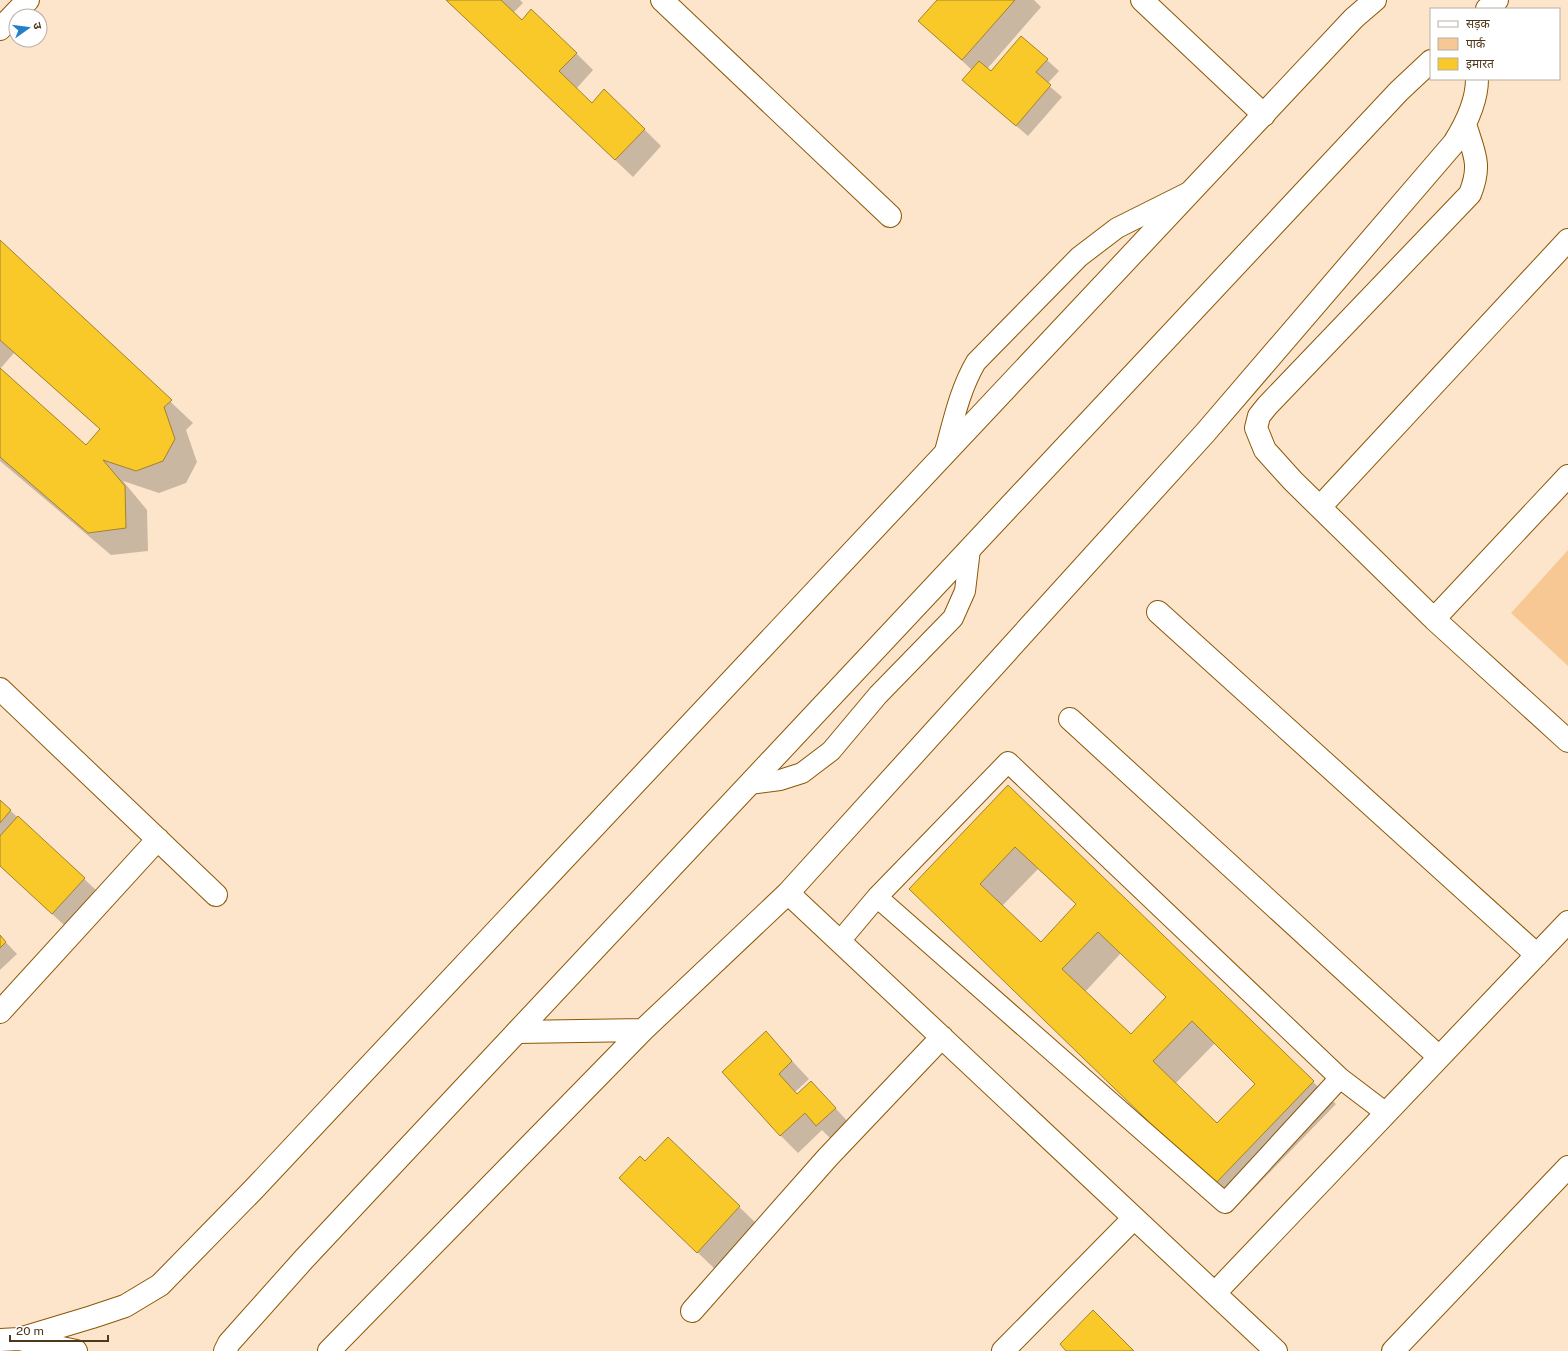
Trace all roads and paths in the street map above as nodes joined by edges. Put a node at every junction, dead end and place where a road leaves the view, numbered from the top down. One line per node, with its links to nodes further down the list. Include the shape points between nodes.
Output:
1 (28, 0): 7 (street)
2 (662, 0): 13 (street)
3 (1142, 0): 10 (street)
4 (1375, 0): 10 (street, via 1354,18)
5 (1497, 0): 6 (street)
6 (1487, 8)
7 (0, 30)
8 (1430, 62): 18 (street, via 1394,97)
9 (1477, 80): 11 (street, via 1477,89)
10 (1264, 115): 12 (street)
11 (1465, 124): 17 (street, via 1477,165 1470,194 1259,416 1256,428 1265,450); 26 (street, via 1454,143 1205,433)
12 (1192, 190): 15 (street); 15 (lane, via 1117,228 1079,257 976,362 961,395)
13 (890, 216)
14 (1568, 240): 17 (street)
15 (944, 455): 43 (street, via 160,1285 125,1306 92,1318)
16 (1568, 476): 20 (street)
17 (1320, 507): 20 (street)
18 (970, 549): 24 (street); 24 (lane, via 965,591 953,618 878,695 831,751 802,773 780,780)
19 (1158, 612): 31 (street)
20 (1434, 619): 23 (street)
21 (0, 689): 25 (street)
22 (1070, 719): 36 (street)
23 (1568, 741)
24 (749, 784): 34 (street)
25 (158, 839): 27 (street); 32 (street)
26 (788, 893): 30 (street); 33 (street)
27 (216, 895)
28 (878, 897): 30 (lane); 37 (lane, via 1225,1203); 37 (lane, via 1008,762)
29 (1568, 922): 31 (street)
30 (840, 941): 35 (street)
31 (1537, 955): 36 (street)
32 (0, 1012)
33 (643, 1030): 34 (street); 46 (street)
34 (517, 1032): 45 (street, via 304,1259 229,1343)
35 (942, 1038): 40 (street); 42 (street, via 828,1157)
36 (1439, 1057): 38 (street)
37 (1340, 1078): 38 (lane)
38 (1386, 1113): 41 (street)
39 (1568, 1167): 49 (street)
40 (1134, 1218): 41 (street); 47 (street)
41 (1214, 1293): 48 (street)
42 (692, 1311)
43 (9, 1339): 44 (street)
44 (76, 1351)
45 (225, 1351)
46 (329, 1351)
47 (1003, 1351)
48 (1276, 1351)
49 (1393, 1351)

